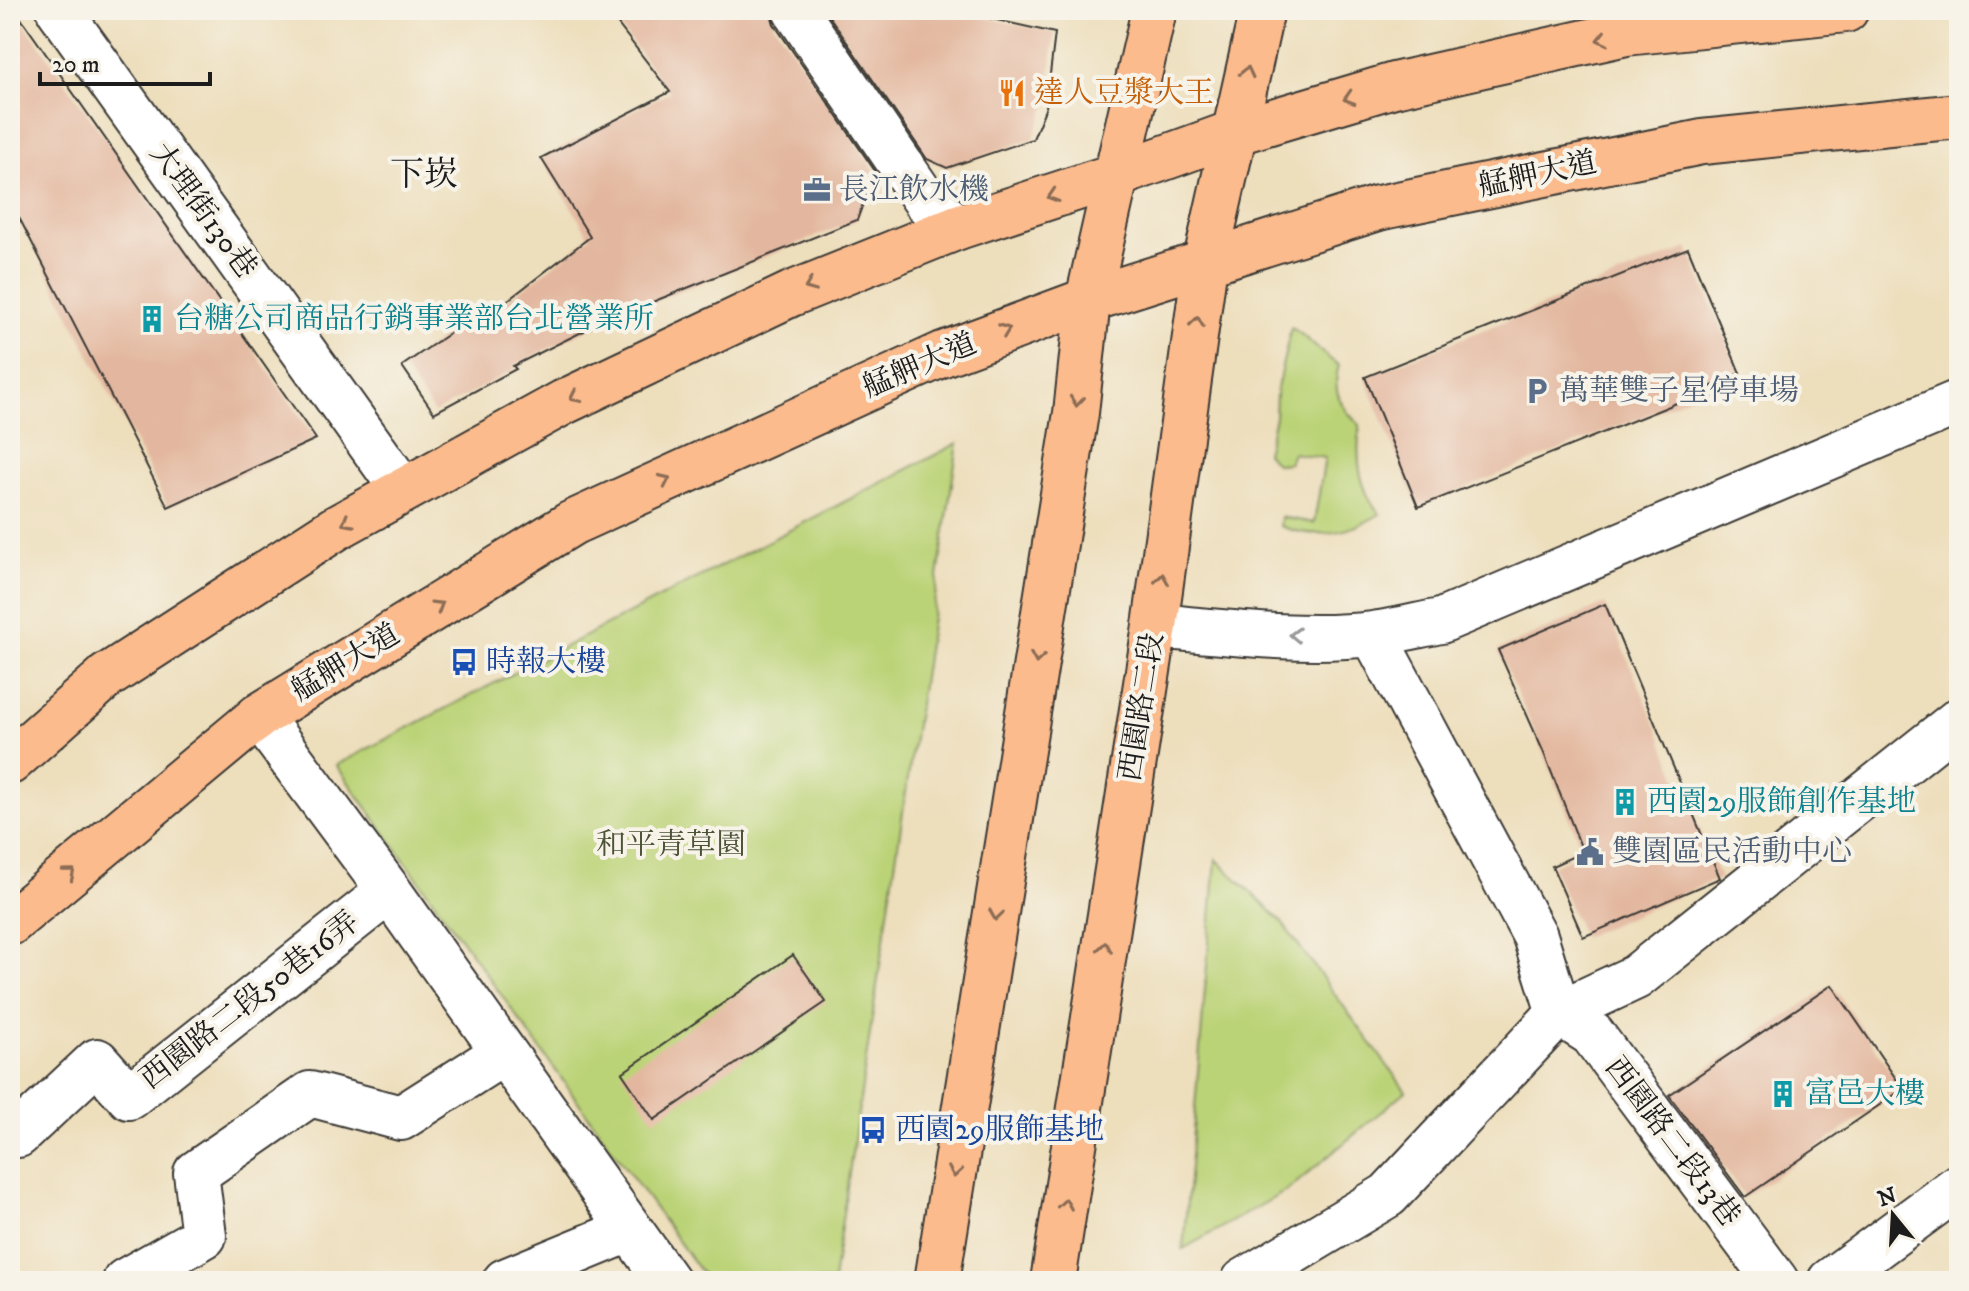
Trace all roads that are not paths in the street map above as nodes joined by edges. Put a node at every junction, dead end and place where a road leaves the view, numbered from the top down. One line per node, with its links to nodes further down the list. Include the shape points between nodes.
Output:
1 (59, 10): 13 (street, 大理街130巷)
2 (795, 10): 9 (street, via 927,203)
3 (1154, 10): 8 (main road)
4 (1262, 10): 7 (main road, 西園路二段, one-way to 4)
5 (1846, 10): 7 (main road, one-way to 7, via 1626,33 1394,85)
6 (1959, 116): 10 (main road, 艋舺大道, via 1702,142 1378,208)
7 (1233, 133): 8 (main road); 10 (main road, 西園路二段)
8 (1117, 175): 9 (main road, one-way to 9); 11 (main road)
9 (958, 227): 13 (main road, one-way to 13, via 748,314 564,402)
10 (1205, 264): 11 (main road, 艋舺大道); 14 (main road, 西園路二段, one-way to 10)
11 (1088, 300): 16 (main road, 艋舺大道, one-way to 11, via 572,523 943,354); 29 (main road, one-way to 29, via 1076,413)
12 (1959, 402): 15 (street, via 1441,621)
13 (403, 490): 18 (main road, one-way to 18, via 107,676)
14 (1155, 626): 15 (street, one-way to 14); 30 (main road, 西園路二段, one-way to 14)
15 (1373, 634): 21 (street, via 1535,936)
16 (259, 716): 19 (street); 20 (main road, 艋舺大道, one-way to 16)
17 (1959, 720): 21 (street, via 1636,977)
18 (10, 762)
19 (389, 891): 22 (street); 23 (street, 西園路二段50巷16弄, via 129,1097 97,1061 18,1135)
20 (10, 923)
21 (1559, 1013): 31 (street, via 1388,1195); 32 (street, 西園路二段13巷, via 1592,1034)
22 (503, 1053): 25 (street); 26 (street, via 401,1118 310,1094 196,1173 204,1236)
23 (10, 1128)
24 (1959, 1186): 33 (street)
25 (629, 1230): 27 (street); 28 (street)
26 (125, 1281)
27 (505, 1281)
28 (667, 1281)
29 (937, 1281)
30 (1053, 1281)
31 (1244, 1281)
32 (1776, 1281)
33 (1830, 1281)

